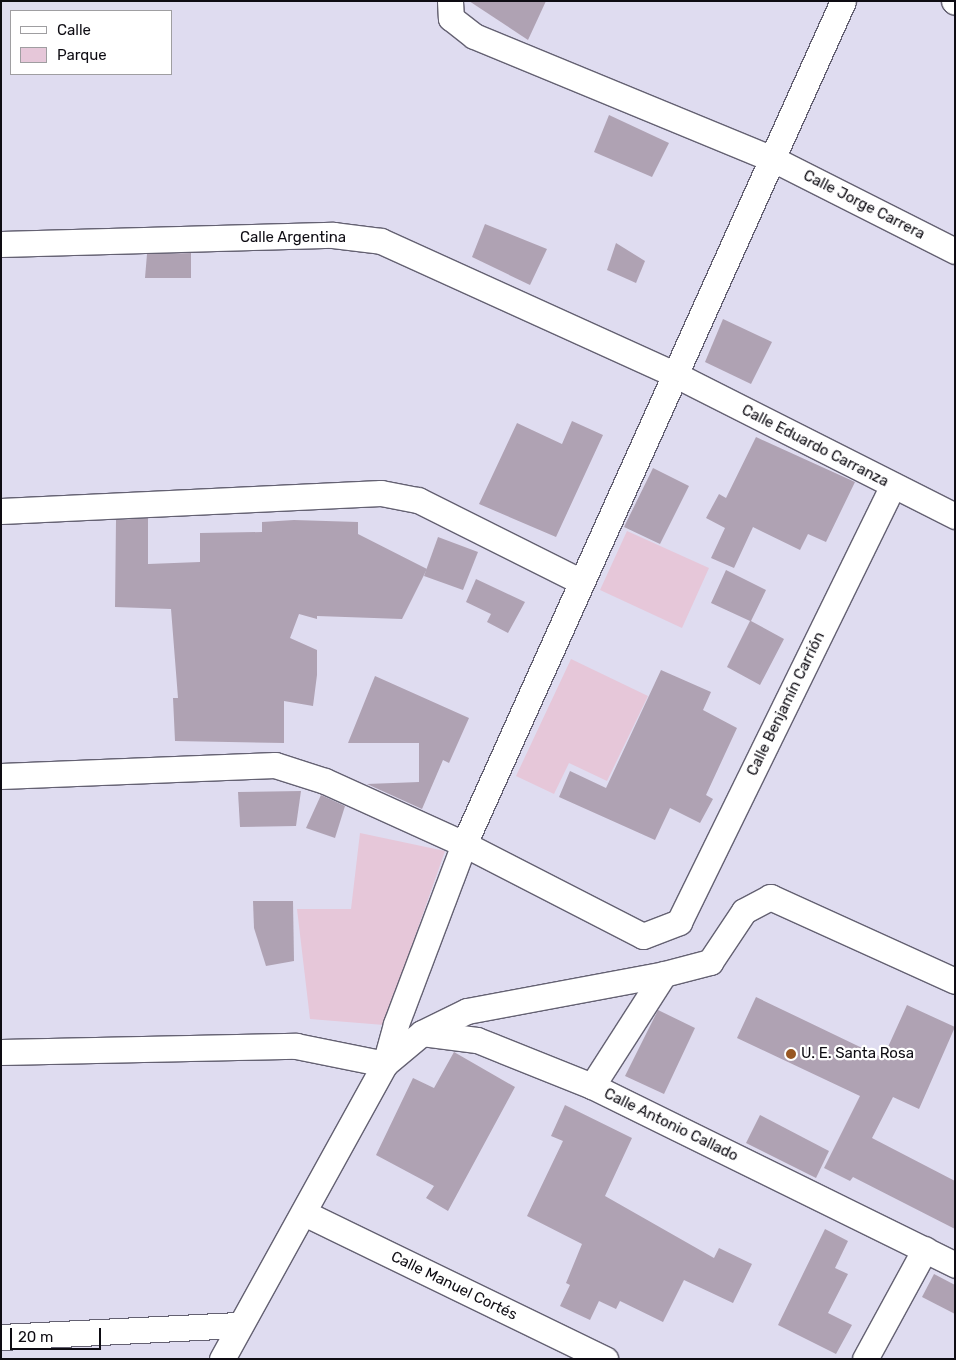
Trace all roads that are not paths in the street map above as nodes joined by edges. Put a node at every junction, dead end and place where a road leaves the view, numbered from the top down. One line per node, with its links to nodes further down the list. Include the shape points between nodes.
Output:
1 (450, 1): 3 (street, Calle Jorge Carrera, via 451,18 474,36)
2 (843, 1): 3 (street)
3 (773, 159): 5 (street, Calle Jorge Carrera); 6 (street)
4 (1, 244): 6 (street, Calle Argentina, via 333,235 381,241)
5 (955, 252)
6 (676, 375): 7 (street, Calle Eduardo Carranza); 10 (street)
7 (893, 486): 9 (street, Calle Eduardo Carranza); 12 (street, Calle Benjamín Carrión, via 679,922 643,936)
8 (1, 511): 10 (street, via 380,492 418,500)
9 (955, 516)
10 (580, 581): 12 (street)
11 (1, 776): 12 (street, via 275,765 325,781)
12 (464, 844): 17 (street, via 396,1024)
13 (664, 974): 14 (street, via 710,962 744,911 770,897); 15 (street, via 467,1011); 18 (street)
14 (955, 981)
15 (422, 1033): 17 (street); 18 (street, Calle Antonio Callado, via 477,1040)
16 (1, 1052): 17 (street, via 296,1046)
17 (385, 1064): 19 (street)
18 (592, 1086): 20 (street, Calle Antonio Callado)
19 (304, 1213): 22 (street); 25 (street, Calle Manuel Cortés)
20 (924, 1250): 21 (street, Calle Antonio Callado); 26 (street)
21 (955, 1265)
22 (240, 1325): 23 (street); 24 (street)
23 (1, 1336)
24 (222, 1359)
25 (605, 1359)
26 (865, 1359)

